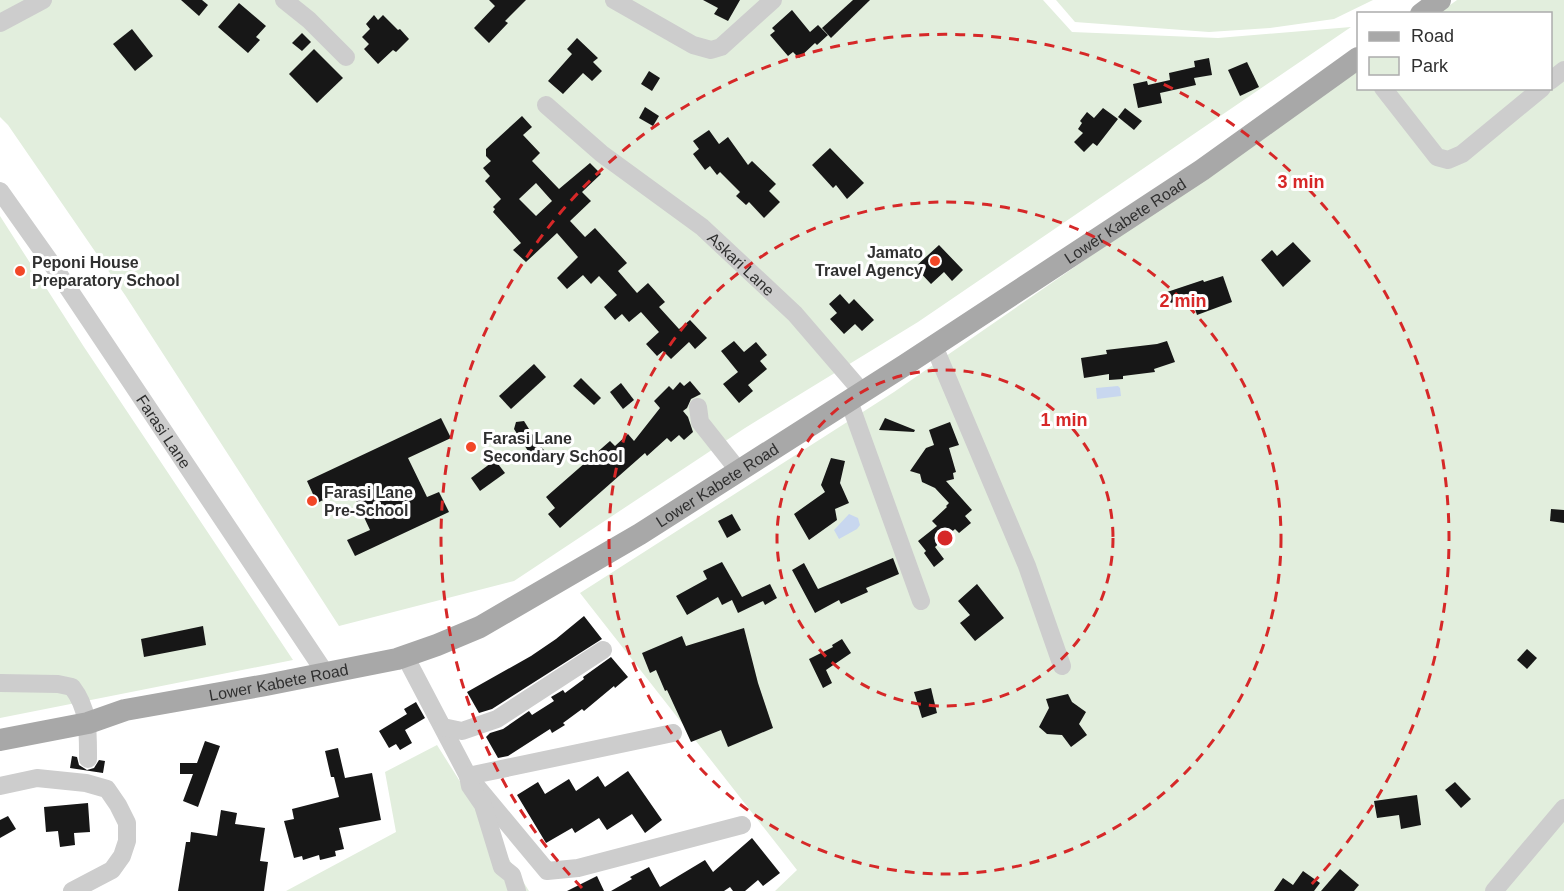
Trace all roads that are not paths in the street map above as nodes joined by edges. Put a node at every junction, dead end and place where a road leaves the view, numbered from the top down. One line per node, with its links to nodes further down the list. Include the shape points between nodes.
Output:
1 (284, 0): 8 (street)
2 (614, 0): 3 (street, via 693,45 711,50 721,47)
3 (773, 0)
4 (1440, 0): 6 (main road)
5 (36, 2): 7 (street)
6 (1424, 12)
7 (0, 23)
8 (346, 57)
9 (1357, 59): 16 (main road, Lower Kabete Road, via 1183,183)
10 (1564, 70): 11 (street)
11 (1552, 80)
12 (1385, 90): 13 (street, via 1437,157 1448,160 1462,154)
13 (1540, 90)
14 (546, 105): 17 (street, Askari Lane, via 602,154 702,226 795,314)
15 (0, 191): 24 (street, Farasi Lane)
16 (934, 346): 17 (main road, Lower Kabete Road); 23 (street, via 1028,566)
17 (856, 397): 19 (main road, Lower Kabete Road); 20 (street)
18 (698, 407): 19 (street, via 700,422)
19 (738, 470): 22 (main road, Lower Kabete Road, via 602,557 480,627)
20 (921, 601)
21 (603, 650): 27 (street, via 497,719 462,732)
22 (405, 656): 24 (main road, Lower Kabete Road); 27 (street)
23 (1062, 666)
24 (326, 674): 26 (main road, Lower Kabete Road, via 125,710)
25 (0, 683): 26 (street, via 72,687)
26 (88, 723): 29 (main road, Lower Kabete Road); 30 (street)
27 (443, 728): 31 (street)
28 (673, 733): 31 (street)
29 (0, 740)
30 (87, 771): 32 (street); 35 (street, via 118,805 127,823 127,841 112,870)
31 (468, 776): 34 (street, via 547,871 578,868); 36 (street, via 483,805 500,863 512,875)
32 (0, 786)
33 (1564, 808): 37 (street)
34 (742, 825)
35 (72, 891)
36 (517, 891)
37 (1494, 891)

